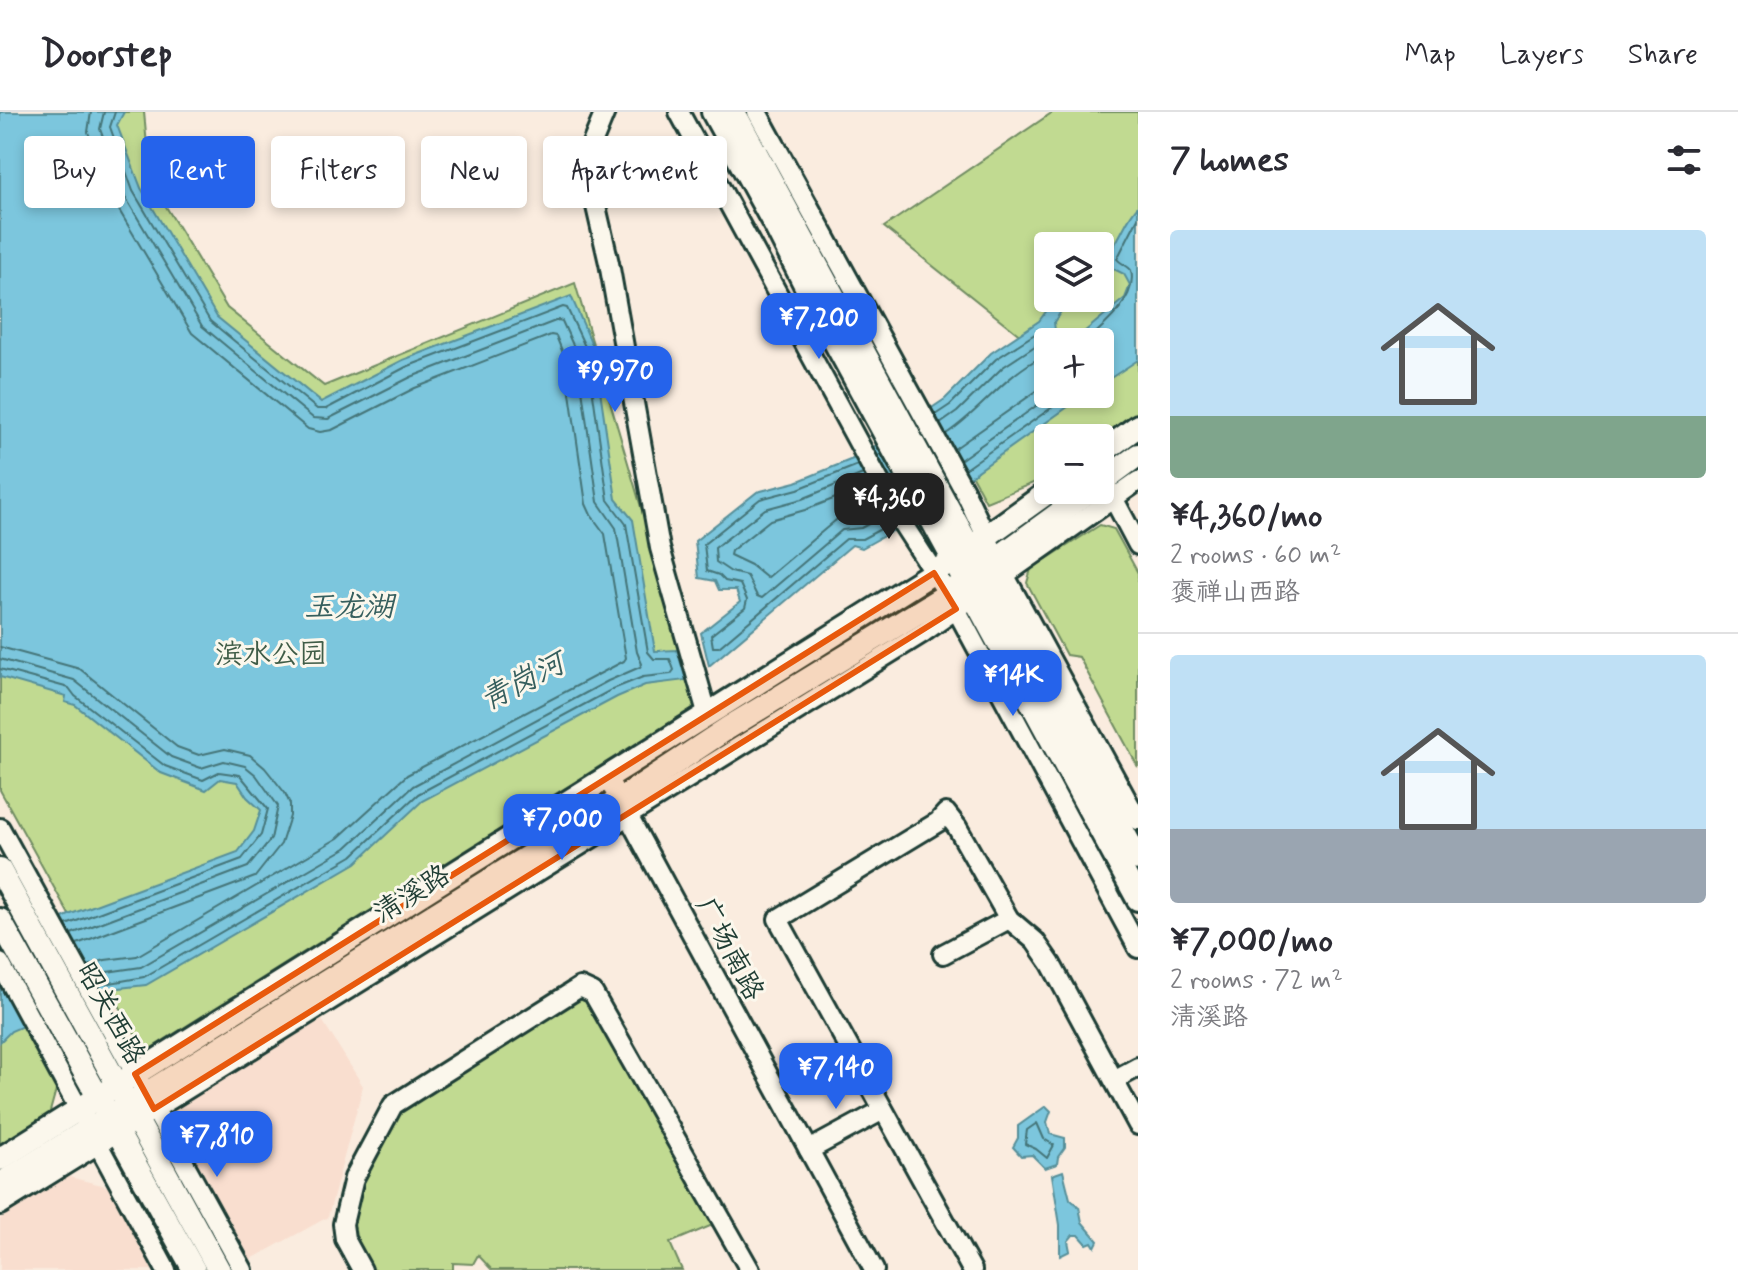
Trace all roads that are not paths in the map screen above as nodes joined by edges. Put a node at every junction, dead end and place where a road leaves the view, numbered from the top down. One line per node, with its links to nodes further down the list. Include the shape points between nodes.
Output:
1 (605, 112): 20 (street, via 591,146 595,202 660,548)
2 (679, 112): 18 (street)
3 (713, 112): 6 (main road)
4 (734, 112): 6 (main road)
5 (757, 112): 17 (street, via 964,490)
6 (888, 421): 17 (main road, via 938,511)
7 (1138, 426): 8 (main road)
8 (1114, 444)
9 (1138, 455): 10 (main road, 清溪路)
10 (1114, 477)
11 (1138, 481): 12 (street)
12 (1114, 486)
13 (1034, 502): 17 (main road, 清溪路)
14 (1081, 504): 19 (main road, 清溪路)
15 (1112, 504): 16 (street)
16 (1138, 545)
17 (970, 549): 18 (main road, 清溪路); 19 (main road); 19 (street)
18 (934, 573): 19 (street); 20 (main road, 清溪路)
19 (977, 585): 22 (main road, 清溪路, via 728,728); 23 (street); 25 (main road); 27 (main road); 31 (street)
20 (708, 716): 21 (main road, 清溪路)
21 (608, 779): 22 (street, 广场南路); 38 (main road, 清溪路)
22 (624, 808): 38 (main road, 清溪路); 42 (street, 广场南路)
23 (1138, 820)
24 (0, 828): 28 (street)
25 (1138, 859)
26 (0, 870): 28 (main road, 昭关西路)
27 (1138, 899)
28 (33, 909): 38 (main road, 昭关西路, via 92,1018)
29 (1009, 919): 32 (street); 36 (street, via 1051,964); 39 (street, via 946,813 778,919)
30 (2, 922): 34 (main road, 昭关西路)
31 (1138, 948)
32 (943, 954)
33 (0, 963): 34 (street)
34 (54, 1039): 38 (main road, 昭关西路); 41 (street)
35 (1138, 1067): 36 (street)
36 (1114, 1080): 37 (street)
37 (1132, 1099): 40 (street)
38 (127, 1103): 41 (main road, 清溪路); 47 (main road, 昭关西路); 48 (main road, 昭关西路); 49 (street)
39 (883, 1110): 42 (street); 53 (street)
40 (1138, 1125)
41 (89, 1127): 43 (main road, 清溪路); 44 (main road, 清溪路); 45 (street); 46 (street)
42 (809, 1150): 52 (street, 广场南路)
43 (0, 1159)
44 (0, 1184)
45 (0, 1205)
46 (166, 1270)
47 (194, 1270)
48 (219, 1270)
49 (243, 1270)
50 (362, 1270): 51 (street, via 343,1224 354,1178 393,1105 580,987 593,993)
51 (750, 1270)
52 (874, 1270)
53 (972, 1270)

